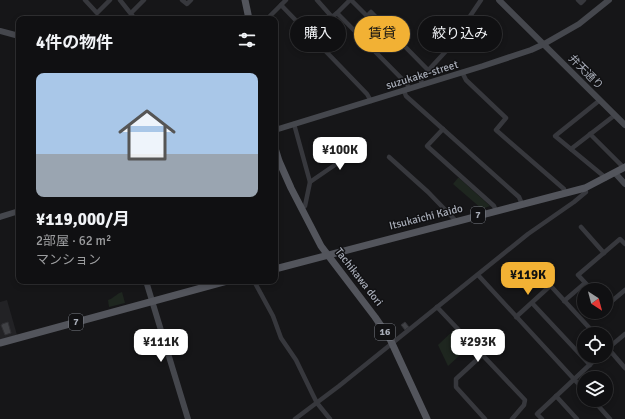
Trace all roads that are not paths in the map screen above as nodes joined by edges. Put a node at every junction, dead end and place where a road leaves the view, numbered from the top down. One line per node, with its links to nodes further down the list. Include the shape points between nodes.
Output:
1 (85, 0): 2 (street, via 97,13)
2 (110, 0)
3 (120, 0): 17 (street)
4 (144, 0): 17 (street)
5 (182, 0): 6 (street, via 187,4)
6 (191, 0)
7 (245, 0): 20 (main road)
8 (286, 0): 16 (street)
9 (317, 0): 18 (street, via 332,17)
10 (350, 0): 18 (street); 25 (street, via 367,16 371,12)
11 (481, 0): 25 (street, via 447,50)
12 (499, 0): 24 (street, 弁天通り)
13 (578, 0): 14 (street, via 581,3)
14 (584, 0)
15 (609, 0): 24 (street, suzukake-street, via 579,24)
16 (281, 5): 21 (street); 30 (street)
17 (131, 13): 19 (street)
18 (337, 13): 28 (street, via 407,84)
19 (133, 16)
20 (248, 16)
21 (270, 16)
22 (0, 31): 23 (street)
23 (16, 35)
24 (544, 44): 26 (street, suzukake-street); 29 (street, 弁天通り)
25 (428, 70): 27 (street, via 421,81)
26 (462, 72): 27 (street, suzukake-street); 47 (street, via 466,80 506,118 496,130 564,189)
27 (422, 84): 28 (street, suzukake-street)
28 (407, 90): 30 (street, suzukake-street); 35 (street, via 405,95)
29 (600, 100): 31 (street, 弁天通り); 38 (street, via 555,136)
30 (371, 101): 32 (street, suzukake-street)
31 (615, 115): 33 (street, 弁天通り); 36 (street)
32 (294, 124): 34 (street, suzukake-street); 44 (street)
33 (625, 125)
34 (278, 129)
35 (443, 129): 48 (street, via 519,197); 50 (street, via 427,146 494,206)
36 (590, 134): 38 (street); 41 (street)
37 (362, 147): 44 (street)
38 (571, 149): 43 (street)
39 (278, 156): 49 (main road, Tachikawa dori / 16)
40 (389, 157): 53 (street)
41 (624, 167): 42 (main road, Itsukaichi Kaido / 7)
42 (615, 173): 43 (main road, Itsukaichi Kaido / 7); 45 (street)
43 (606, 178): 46 (main road, Itsukaichi Kaido / 7)
44 (310, 182): 49 (street, via 305,206)
45 (625, 184)
46 (585, 188): 47 (main road, Itsukaichi Kaido / 7); 60 (street, via 584,194 528,234)
47 (565, 193): 48 (main road, Itsukaichi Kaido / 7)
48 (522, 204): 50 (main road, Itsukaichi Kaido / 7)
49 (301, 209): 57 (main road, Tachikawa dori / 16)
50 (496, 211): 53 (main road, Itsukaichi Kaido / 7)
51 (16, 212): 52 (street)
52 (0, 217)
53 (456, 221): 57 (main road, Itsukaichi Kaido / 7)
54 (581, 227): 56 (street)
55 (625, 244): 56 (street, via 620,239)
56 (604, 253): 61 (street, via 578,275)
57 (327, 254): 58 (main road, Itsukaichi Kaido / 7); 75 (main road, Tachikawa dori / 16)
58 (278, 267)
59 (537, 271): 65 (street)
60 (478, 275): 71 (street); 72 (street)
61 (585, 282): 69 (street)
62 (147, 284): 68 (street)
63 (216, 284): 68 (main road, 7)
64 (256, 284): 85 (street, via 273,316 281,338 296,360)
65 (550, 286): 69 (street); 70 (street)
66 (625, 290): 67 (street)
67 (613, 300)
68 (151, 301): 76 (main road, 7); 87 (street)
69 (564, 301): 73 (street)
70 (532, 303): 72 (street); 80 (street)
71 (437, 307): 75 (street); 78 (street)
72 (516, 318): 82 (street)
73 (588, 327)
74 (625, 334): 77 (street)
75 (392, 342): 85 (street); 90 (main road, Tachikawa dori / 16)
76 (0, 343)
77 (613, 343)
78 (482, 355): 91 (street, via 456,379 456,388); 92 (street, via 524,400 524,405)
79 (613, 355): 81 (street)
80 (590, 365): 82 (street)
81 (625, 368)
82 (574, 379): 83 (street); 84 (street)
83 (577, 382)
84 (556, 396): 93 (street, via 537,414); 94 (street)
85 (317, 403): 88 (street); 89 (street)
86 (599, 407): 95 (street)
87 (188, 419)
88 (295, 419)
89 (330, 419)
90 (427, 419)
91 (485, 419)
92 (512, 419)
93 (542, 419)
94 (577, 419)
95 (610, 419)

